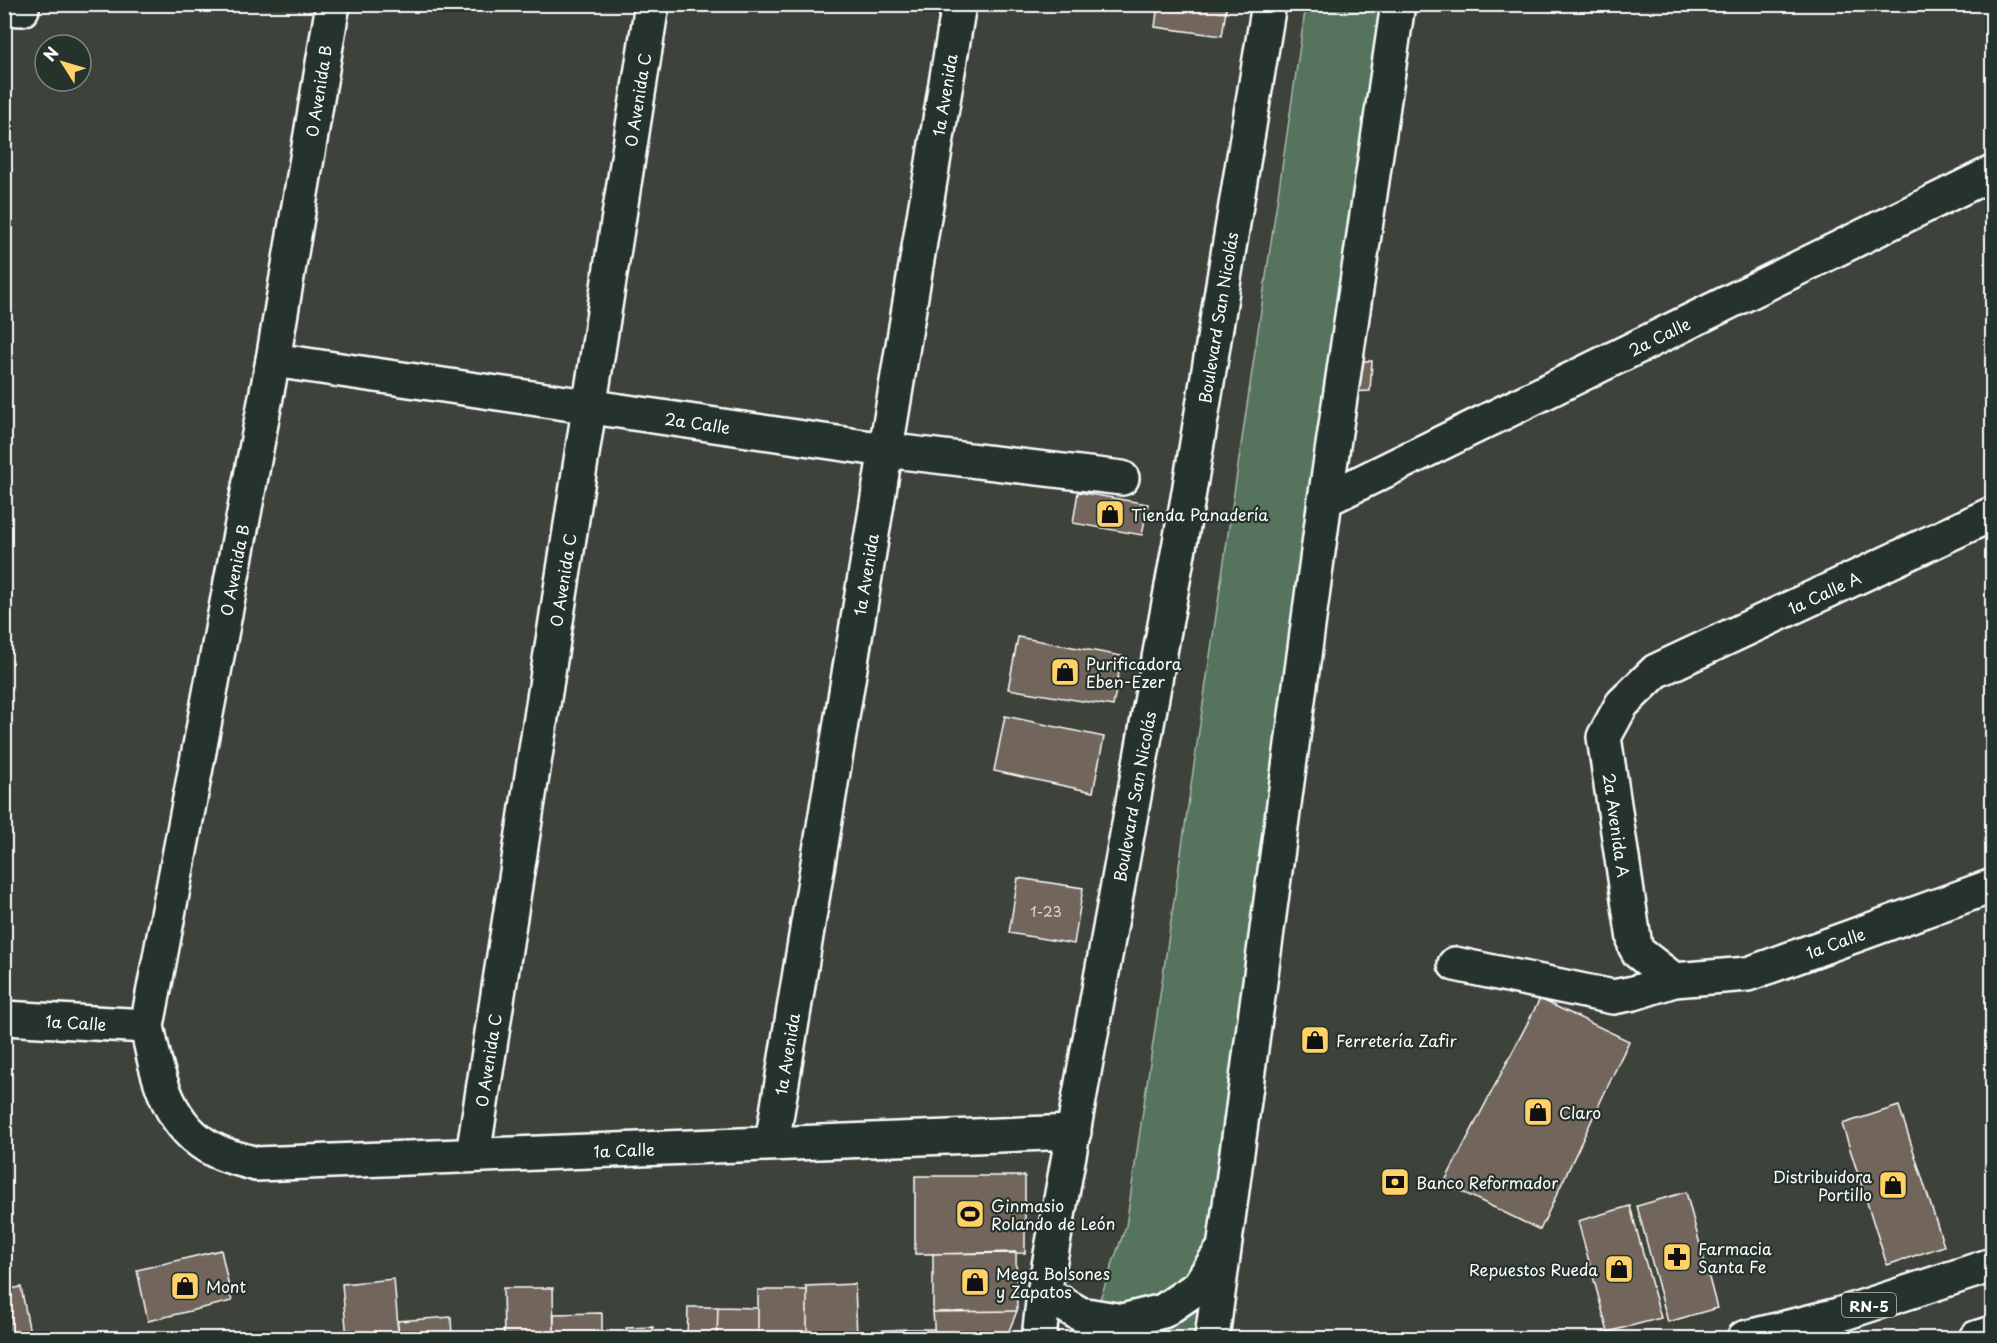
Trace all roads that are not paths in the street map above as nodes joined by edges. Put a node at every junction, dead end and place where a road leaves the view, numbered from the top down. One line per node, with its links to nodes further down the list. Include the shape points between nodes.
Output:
1 (333, 4): 7 (street, 0 Avenida B)
2 (652, 4): 8 (street, 0 Avenida C)
3 (958, 4): 9 (street, 1a Avenida)
4 (1269, 4): 20 (street, Boulevard San Nicolás, via 1188,498)
5 (1398, 4): 11 (street)
6 (1992, 173): 11 (street, 2a Calle)
7 (273, 360): 8 (street, 2a Calle); 18 (street, 0 Avenida B)
8 (589, 407): 9 (street, 2a Calle); 22 (street, 0 Avenida C)
9 (885, 450): 10 (street, 2a Calle); 21 (street, 1a Avenida)
10 (1122, 478)
11 (1325, 500): 23 (street)
12 (1992, 514): 13 (street, 1a Calle A)
13 (1656, 671): 16 (street, 2a Avenida A, via 1622,704 1604,737 1635,946)
14 (1992, 886): 16 (street, 1a Calle, via 1748,974)
15 (1455, 964): 16 (street, 1a Calle, via 1613,997)
16 (1674, 980)
17 (4, 1018): 18 (street, 1a Calle)
18 (147, 1026): 19 (street, 0 Avenida B, via 159,1082)
19 (183, 1129): 22 (street, 1a Calle, via 216,1151 256,1164)
20 (1074, 1132): 21 (street, 1a Calle); 25 (street, Boulevard San Nicolás)
21 (772, 1143): 22 (street, 1a Calle)
22 (473, 1155)
23 (1221, 1251): 25 (street, via 1198,1287 1163,1311 1122,1321 1080,1314); 28 (street)
24 (1992, 1265): 29 (street, RN-5, via 1838,1314)
25 (1044, 1293): 27 (street, Boulevard San Nicolás)
26 (1992, 1333): 30 (street)
27 (1039, 1338)
28 (1212, 1338)
29 (1744, 1338)
30 (1976, 1338)

